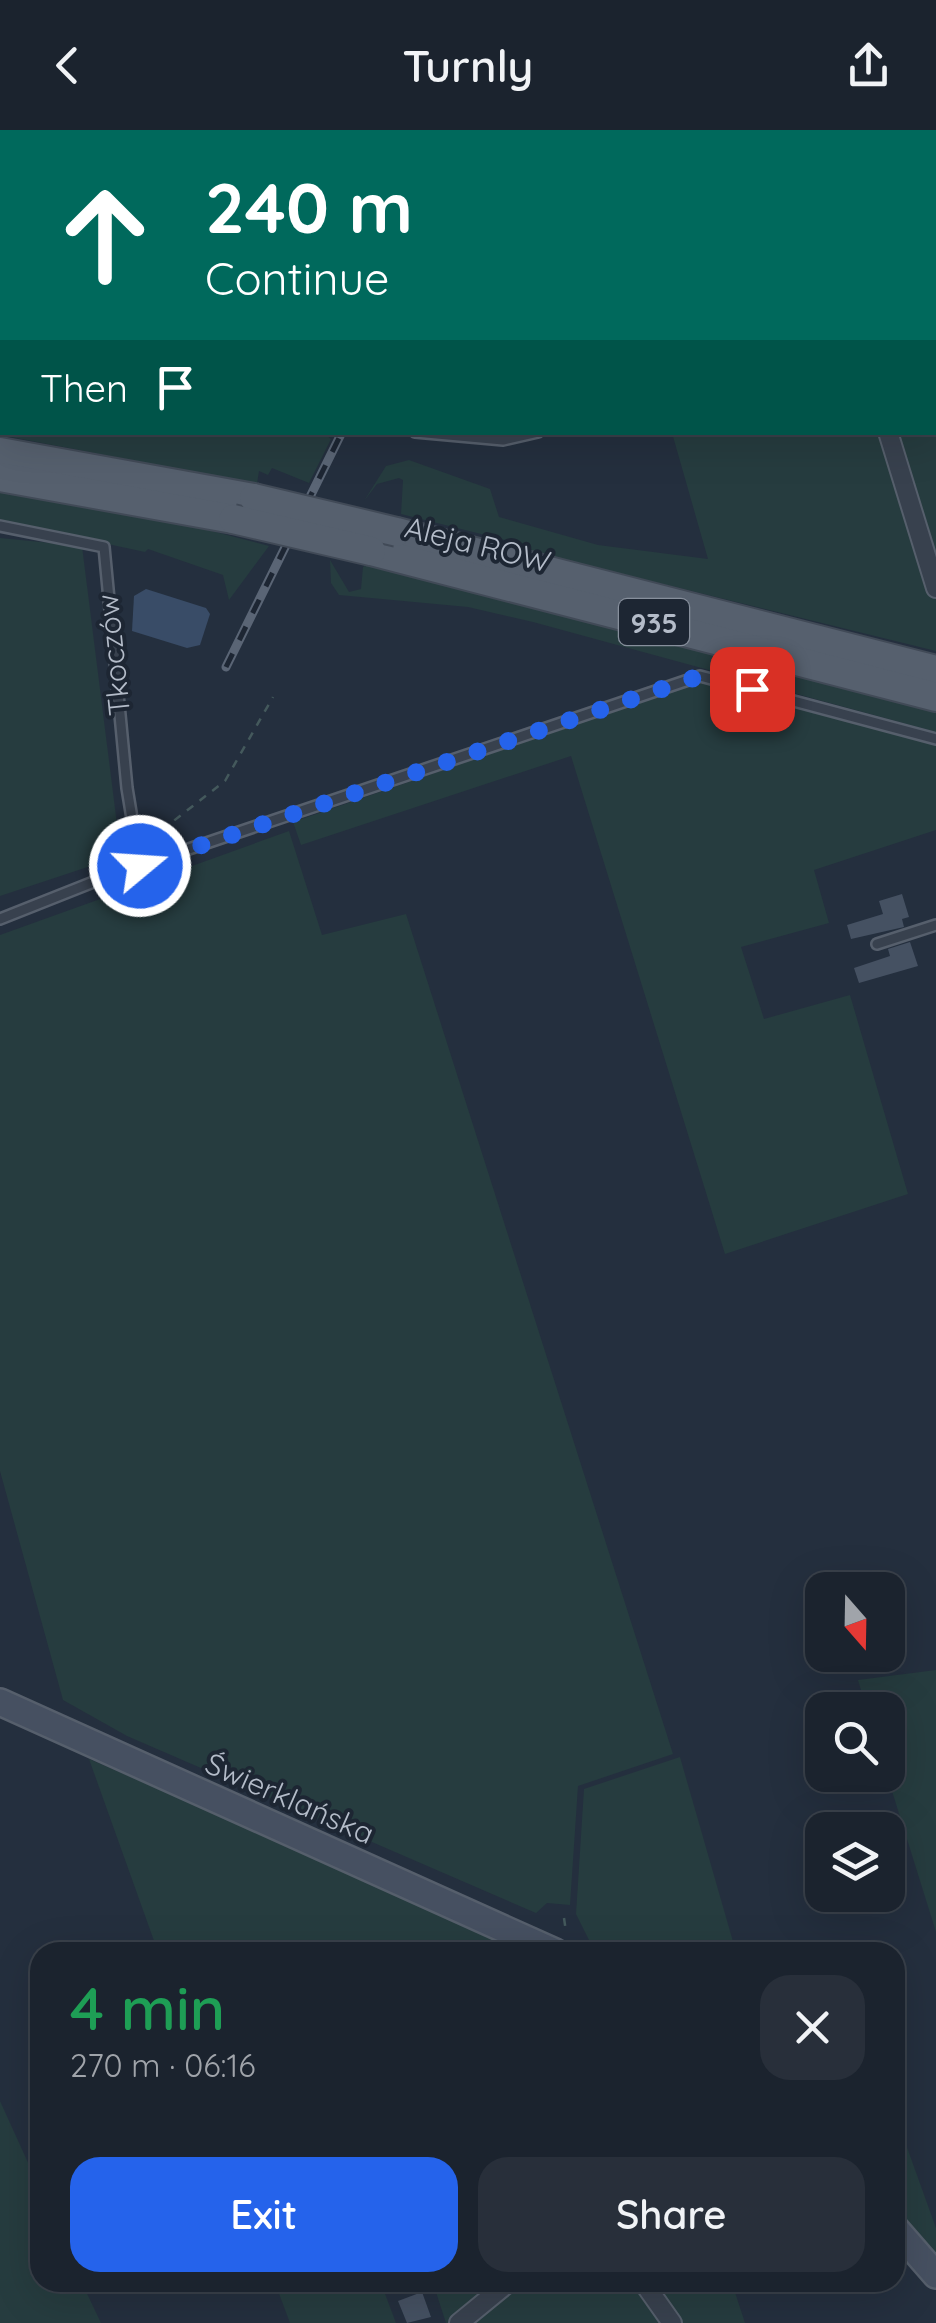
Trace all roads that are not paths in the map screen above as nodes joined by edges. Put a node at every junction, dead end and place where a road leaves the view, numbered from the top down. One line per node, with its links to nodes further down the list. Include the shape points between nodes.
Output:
1 (447, 435): 2 (lane)
2 (525, 435)
3 (889, 435): 7 (street)
4 (0, 452): 8 (main road, Aleja ROW / 935, bridge, via 254,498)
5 (0, 477): 9 (main road, Aleja ROW / 935, bridge, via 371,551)
6 (0, 526): 11 (lane, Tkoczów, via 104,547)
7 (936, 588)
8 (936, 670)
9 (936, 697)
10 (936, 738): 11 (lane, via 700,676)
11 (140, 866): 12 (lane)
12 (0, 919)
13 (936, 925): 14 (lane)
14 (877, 944)
15 (0, 1702): 16 (street, Świerklańska)
16 (520, 1942)
17 (905, 2239): 18 (street)
18 (936, 2275)
19 (497, 2292): 21 (street)
20 (651, 2292): 22 (street)
21 (460, 2323)
22 (672, 2323)

